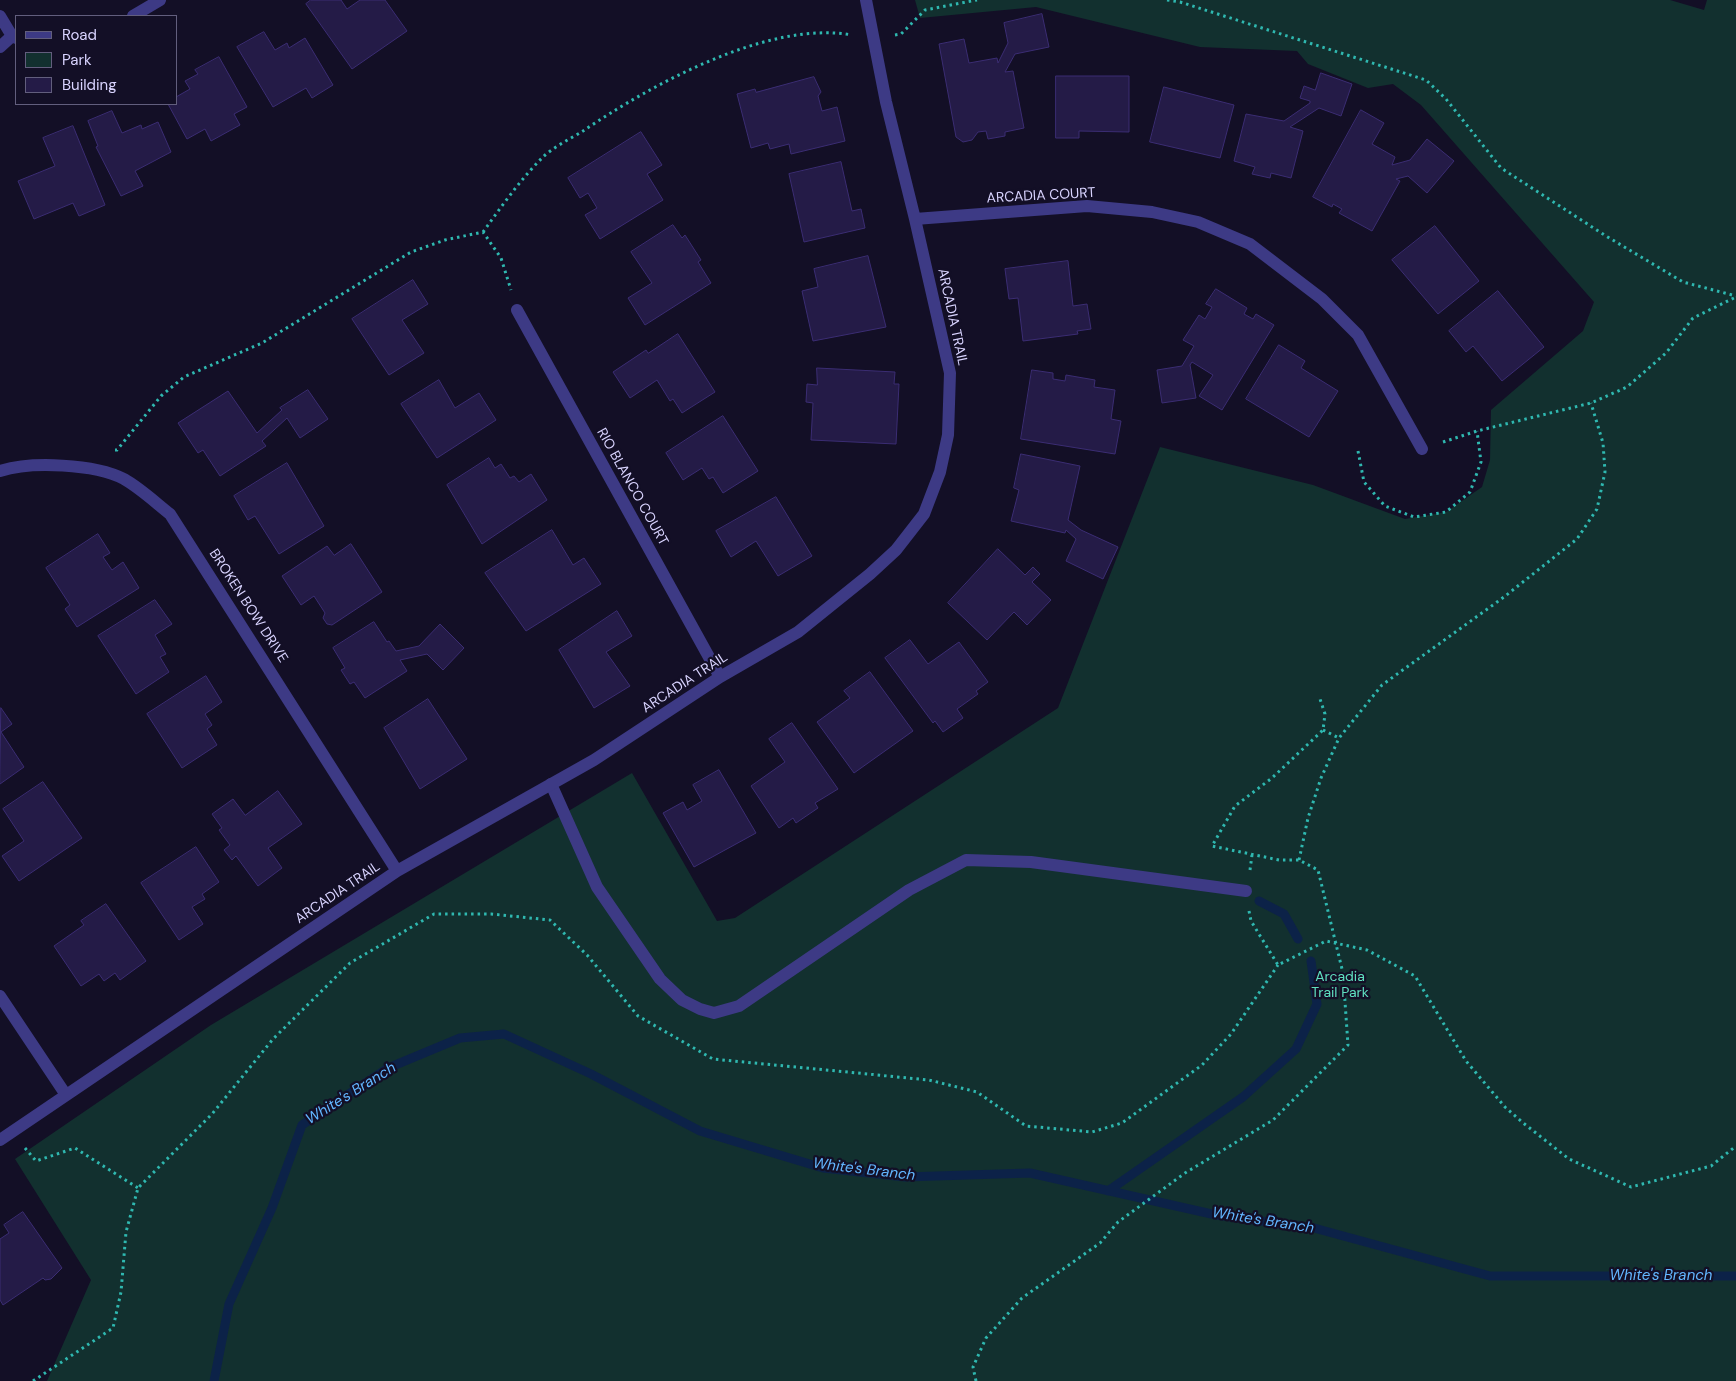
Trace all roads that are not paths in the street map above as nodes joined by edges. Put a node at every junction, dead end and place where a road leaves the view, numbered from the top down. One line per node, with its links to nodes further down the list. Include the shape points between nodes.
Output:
1 (160, 0): 3 (street)
2 (866, 0): 7 (street, ARCADIA TRAIL, via 886,102)
3 (135, 15)
4 (0, 16): 5 (street)
5 (14, 37): 6 (street)
6 (0, 47)
7 (915, 218): 9 (street, ARCADIA COURT, via 1087,206 1152,212 1198,222 1250,244 1322,299 1358,335); 11 (street, ARCADIA TRAIL, via 950,373 948,435 940,472 924,514 896,550 798,632)
8 (517, 310): 11 (street, RIO BLANCO COURT)
9 (1422, 449)
10 (0, 471): 13 (street, BROKEN BOW DRIVE, via 17,466 58,465 91,470 124,479 170,514)
11 (720, 678): 12 (street, ARCADIA TRAIL, via 594,760)
12 (551, 784): 13 (street, ARCADIA TRAIL); 14 (street, via 597,887 660,979 682,1000 714,1013 739,1006 909,890 966,860 1031,862)
13 (397, 871): 16 (street, ARCADIA TRAIL)
14 (1246, 891)
15 (0, 996): 16 (street)
16 (66, 1095): 17 (street, ARCADIA TRAIL)
17 (0, 1140)

